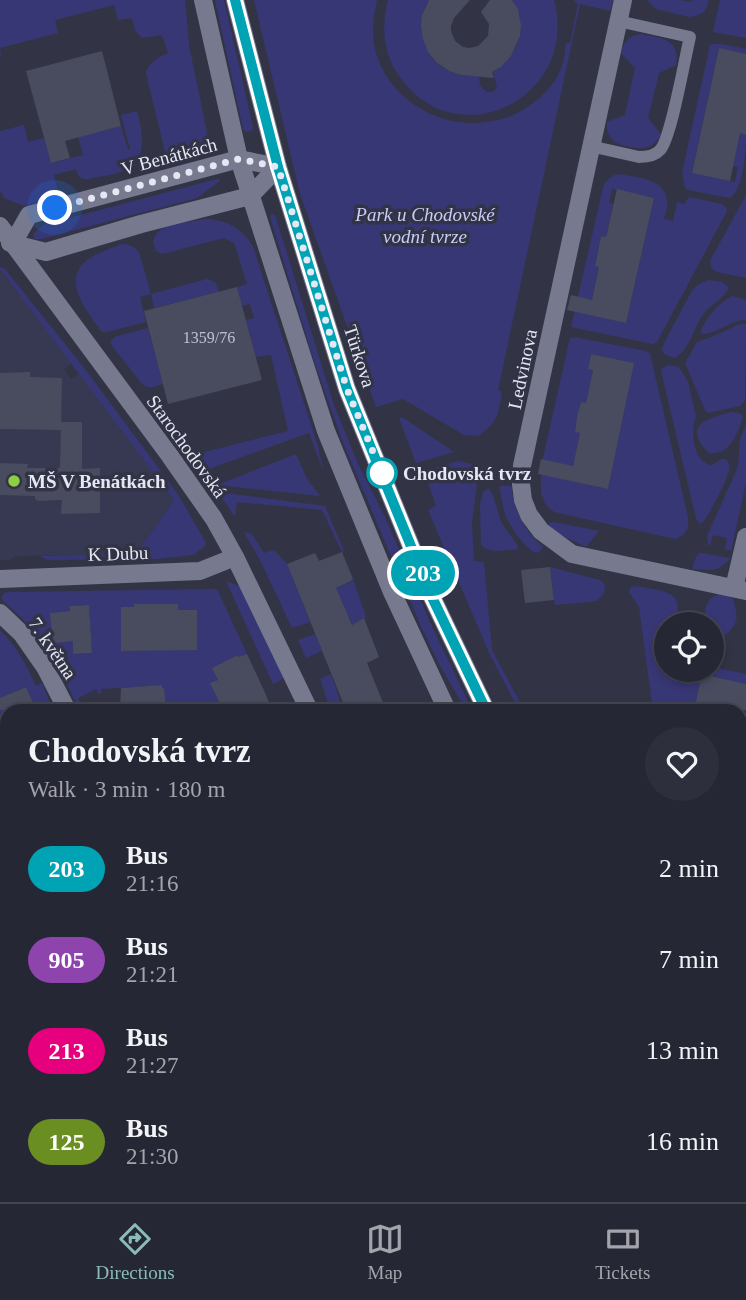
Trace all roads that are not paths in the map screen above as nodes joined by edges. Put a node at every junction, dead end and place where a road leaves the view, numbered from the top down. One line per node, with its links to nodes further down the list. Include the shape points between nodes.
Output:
1 (203, 0): 6 (street)
2 (235, 0): 7 (street, Türkova)
3 (623, 0): 4 (street, Ledvinova)
4 (618, 21): 5 (street, Ledvinova); 5 (lane, via 690,37 671,125 665,144 654,155 639,157)
5 (590, 146): 14 (street, Ledvinova, via 522,466 523,499 541,531 572,554)
6 (239, 159): 7 (street, V Benátkách); 8 (street); 10 (street, V Benátkách, via 29,215)
7 (278, 167): 8 (street); 19 (street, Türkova, via 347,389 430,593)
8 (250, 196): 10 (street, via 46,252); 18 (street, via 326,431)
9 (0, 226): 10 (street, Starochodovská)
10 (7, 244): 12 (street, Starochodovská, via 193,489)
11 (746, 537): 14 (street)
12 (235, 557): 13 (street, K Dubu, via 200,571); 17 (street, Starochodovská)
13 (0, 579)
14 (740, 590)
15 (0, 613): 16 (street, 7. května, via 22,634)
16 (64, 704)
17 (306, 704)
18 (444, 704)
19 (483, 704)

